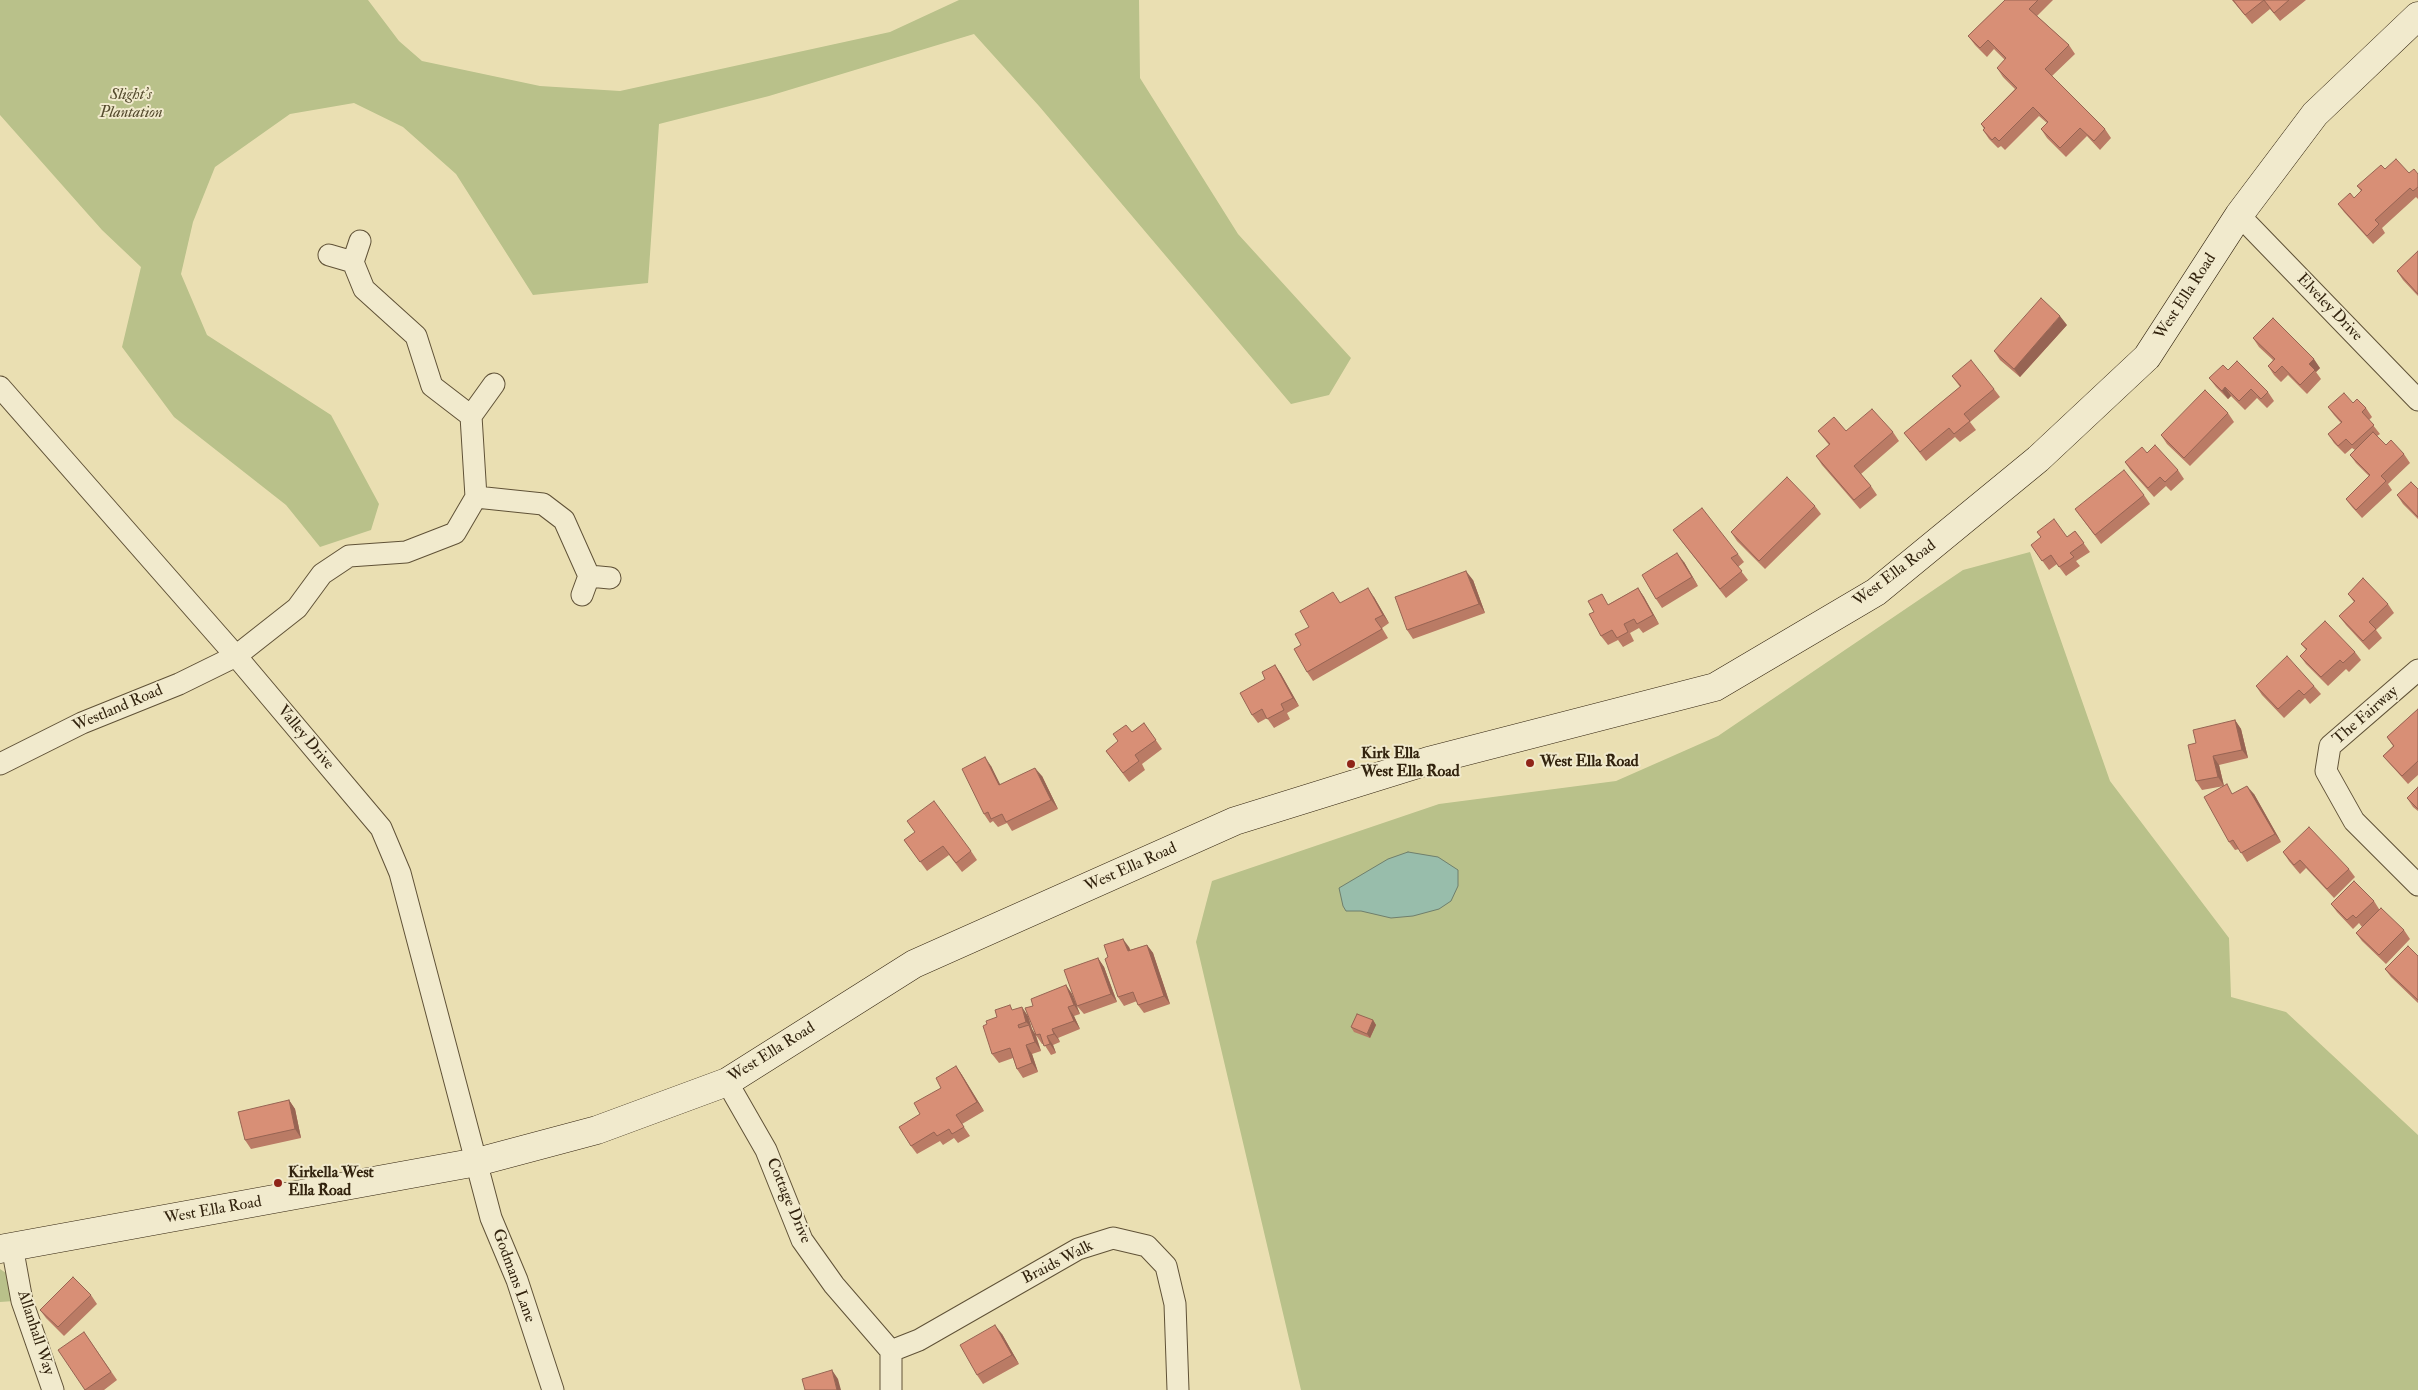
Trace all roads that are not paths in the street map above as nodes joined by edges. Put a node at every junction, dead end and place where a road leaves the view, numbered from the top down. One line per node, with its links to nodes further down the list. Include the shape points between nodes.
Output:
1 (2418, 16): 2 (street, West Ella Road, via 2315,114)
2 (2239, 215): 8 (street, Elveley Drive); 16 (street, West Ella Road, via 2147,357 2038,460 1876,592 1715,687 1428,761 1235,821 914,964)
3 (360, 241): 5 (street)
4 (329, 256): 5 (street)
5 (353, 262): 9 (street, via 364,289 416,336 432,386)
6 (494, 384): 9 (street)
7 (0, 387): 12 (street, Valley Drive)
8 (2418, 400)
9 (471, 416): 10 (street)
10 (476, 497): 11 (street, via 544,504 564,520); 12 (street, Westland Road, via 455,533 406,552 349,556 322,574 297,608)
11 (593, 583)
12 (236, 656): 14 (street, Westland Road, via 179,684 82,723); 17 (street, Valley Drive, via 381,828 400,873)
13 (2418, 670): 15 (street, The Fairway, via 2330,746 2326,771 2354,821)
14 (0, 764)
15 (2418, 885)
16 (727, 1082): 17 (street, West Ella Road, via 597,1130); 19 (street, Cottage Drive, via 766,1150 802,1240 834,1285)
17 (477, 1162): 18 (street, West Ella Road); 21 (street, Godmans Lane, via 491,1218 517,1280)
18 (6, 1247): 20 (street, Allanhall Way)
19 (891, 1351): 22 (street); 23 (street, Braids Walk, via 919,1340 1078,1250 1113,1238 1147,1246 1166,1266 1176,1304)
20 (53, 1390)
21 (553, 1390)
22 (891, 1390)
23 (1178, 1390)

